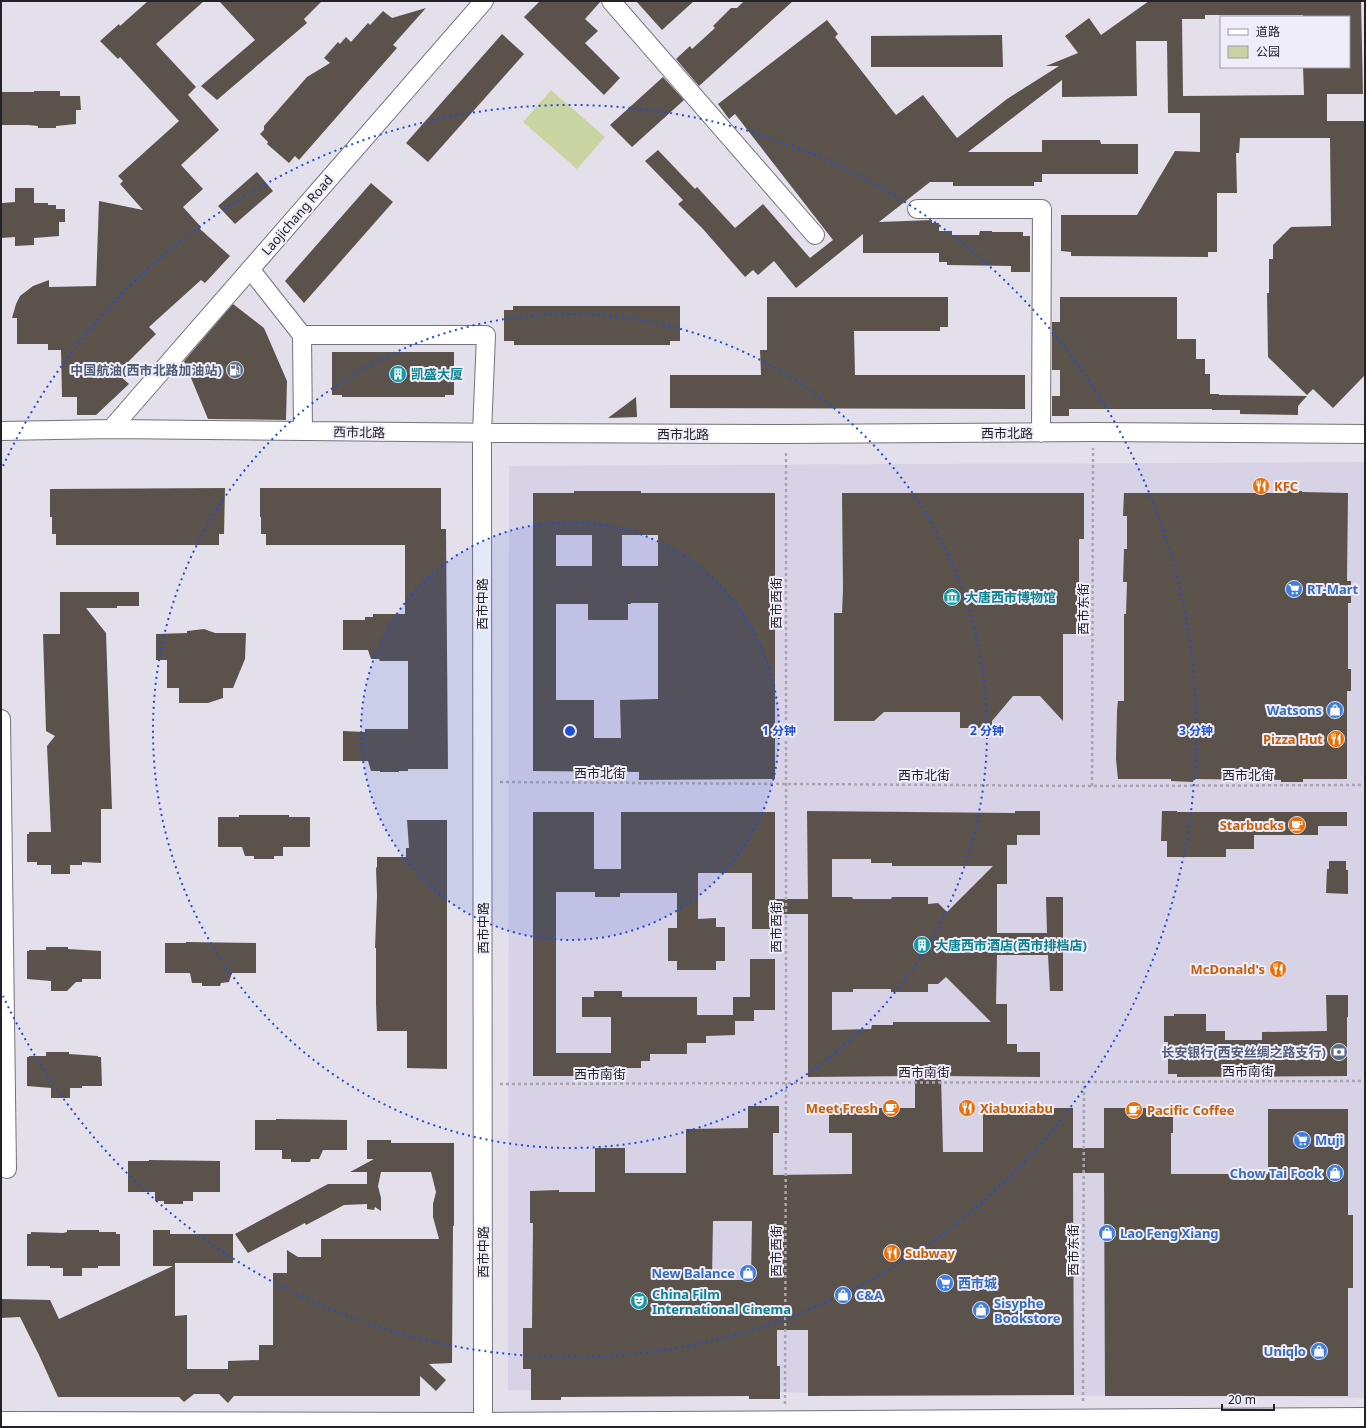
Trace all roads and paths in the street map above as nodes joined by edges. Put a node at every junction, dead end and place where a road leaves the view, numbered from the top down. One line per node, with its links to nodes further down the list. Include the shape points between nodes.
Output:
1 (484, 1): 5 (street, Laojichang Road)
2 (611, 1): 4 (street)
3 (917, 209): 12 (street, via 1042,209)
4 (815, 235)
5 (250, 269): 6 (street); 7 (street, Laojichang Road)
6 (302, 335): 9 (street); 11 (street, 西市中路, via 486,335)
7 (111, 429): 8 (street, 西市北路); 9 (street, 西市北路)
8 (1, 431)
9 (302, 431): 11 (street, 西市北路)
10 (1094, 432): 12 (street, 西市北路); 14 (street, 西市北路); 19 (path, 西市东街)
11 (482, 433): 13 (street, 西市北路); 16 (street, 西市中路)
12 (1041, 433): 13 (street, 西市北路)
13 (786, 434): 17 (path, 西市西街)
14 (1365, 434)
15 (1, 719): 24 (street)
16 (482, 782): 17 (path, 西市北街); 23 (street, 西市中路)
17 (786, 784): 19 (path, 西市北街); 22 (path, 西市西街)
18 (1365, 785): 19 (path, 西市北街)
19 (1092, 786)
20 (1365, 1081): 21 (path, 西市南街)
21 (1084, 1082): 22 (path, 西市南街); 26 (path, 西市东街)
22 (786, 1083): 23 (path, 西市南街); 27 (path, 西市西街)
23 (483, 1084): 29 (street, 西市中路)
24 (8, 1169)
25 (1365, 1417): 26 (street)
26 (1083, 1419): 32 (street)
27 (785, 1420): 31 (street); 32 (street)
28 (1, 1421): 30 (street)
29 (483, 1422): 30 (street); 31 (street)
30 (199, 1424)
31 (684, 1424)
32 (864, 1424)

